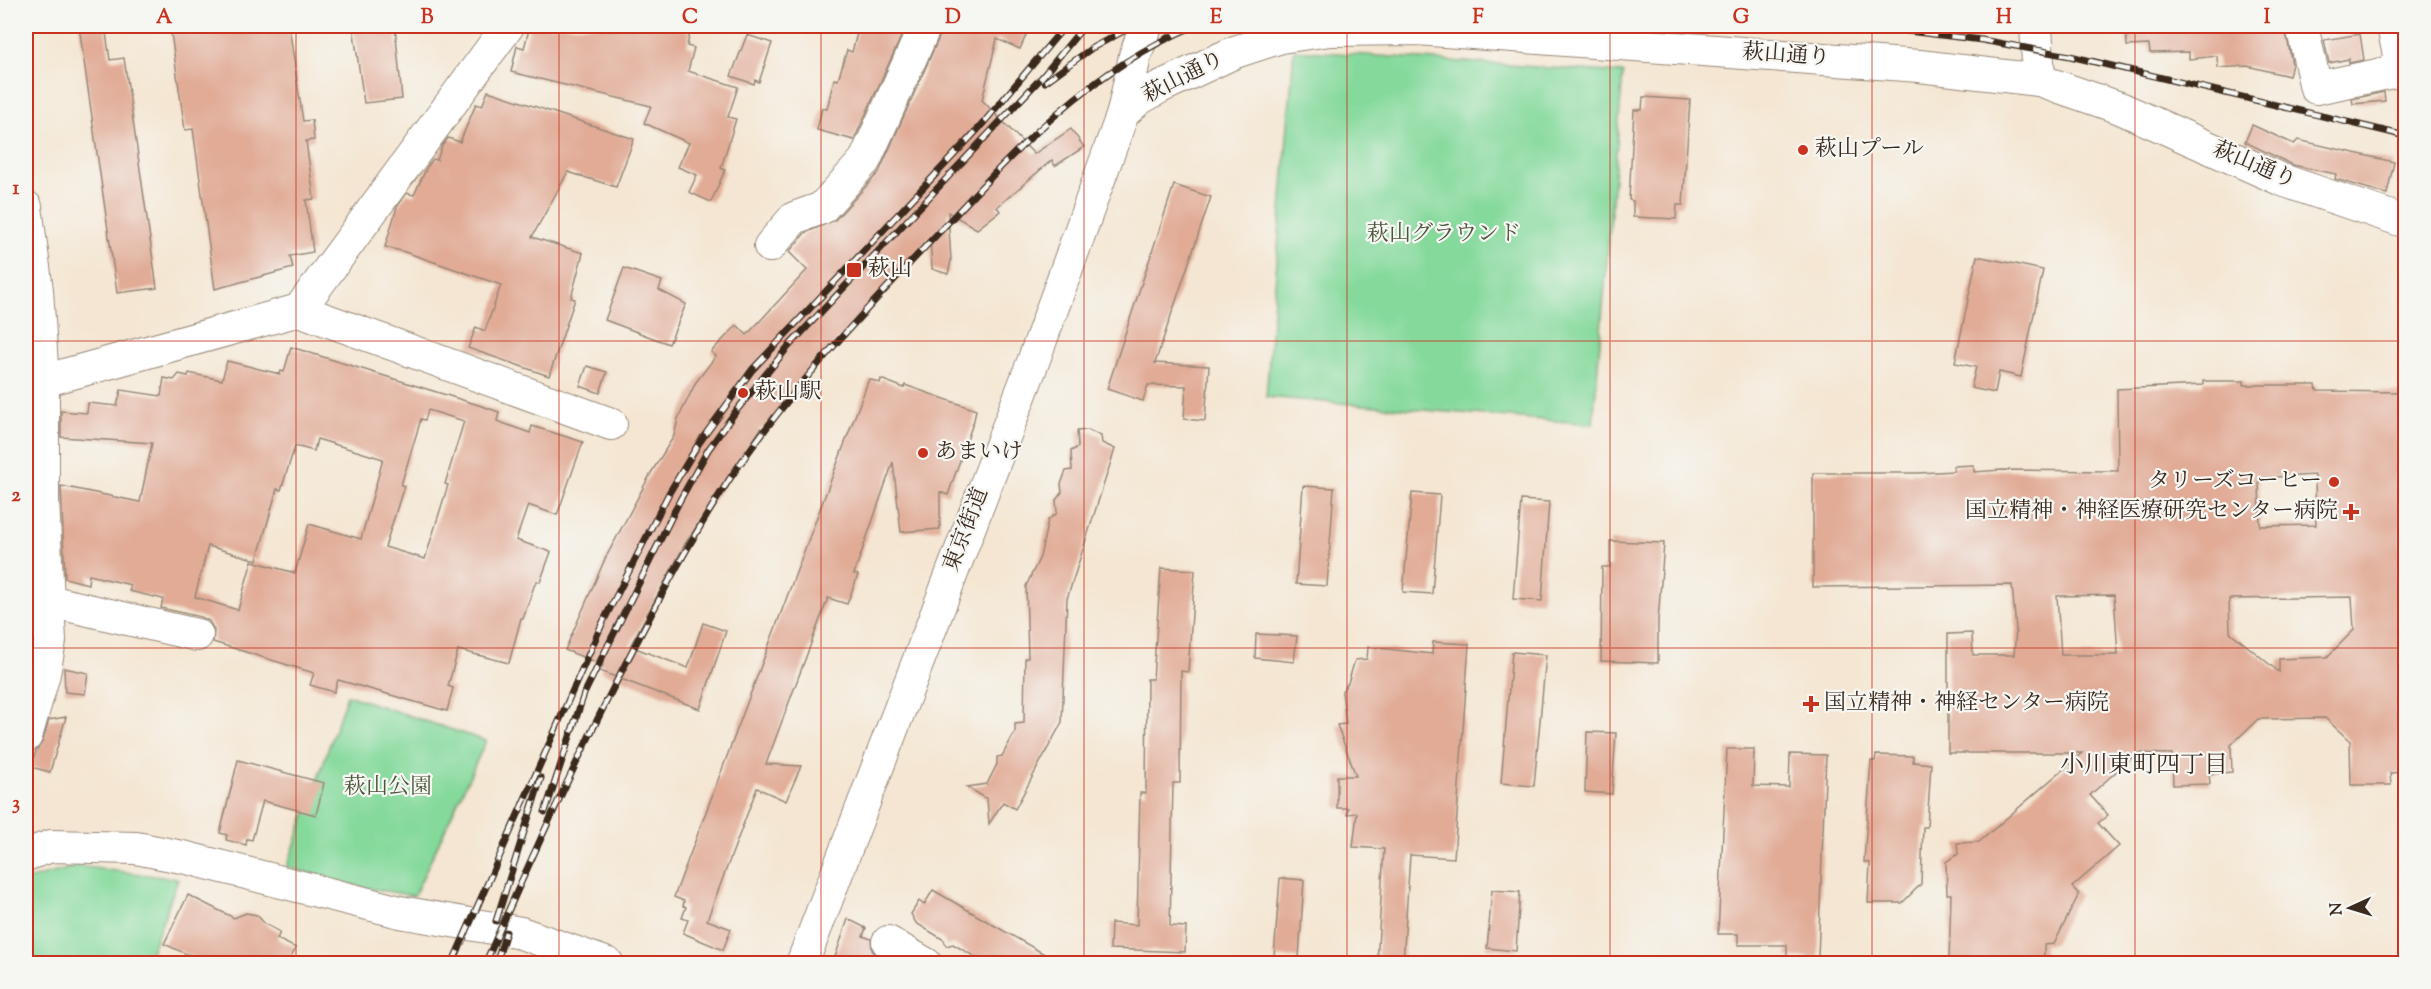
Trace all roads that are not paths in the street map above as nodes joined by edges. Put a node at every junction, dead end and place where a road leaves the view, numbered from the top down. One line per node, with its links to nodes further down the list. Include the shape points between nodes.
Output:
1 (508, 26): 14 (street)
2 (925, 26): 12 (street, via 865,160 822,208 794,218)
3 (1146, 26): 9 (street, 東京街道)
4 (2036, 26): 8 (street)
5 (2302, 26): 7 (street, via 2316,88)
6 (2393, 26): 7 (street)
7 (2404, 69)
8 (2038, 80): 9 (street, 萩山通り, via 1919,66 1417,28 1353,29 1281,37 1234,52 1160,87); 11 (street, 萩山通り, via 2120,108 2282,180)
9 (1123, 113): 23 (street, 東京街道, via 1033,362)
10 (26, 207): 13 (street)
11 (2406, 222)
12 (770, 246)
13 (31, 292): 15 (street)
14 (299, 310): 15 (street); 16 (street)
15 (44, 381): 17 (street, via 42,489)
16 (611, 424)
17 (49, 600): 18 (street); 19 (street, via 50,640)
18 (197, 635)
19 (26, 736)
20 (26, 855): 22 (street, via 51,846 136,848 400,912 521,933)
21 (888, 942): 24 (street)
22 (608, 963)
23 (802, 963)
24 (926, 963)

